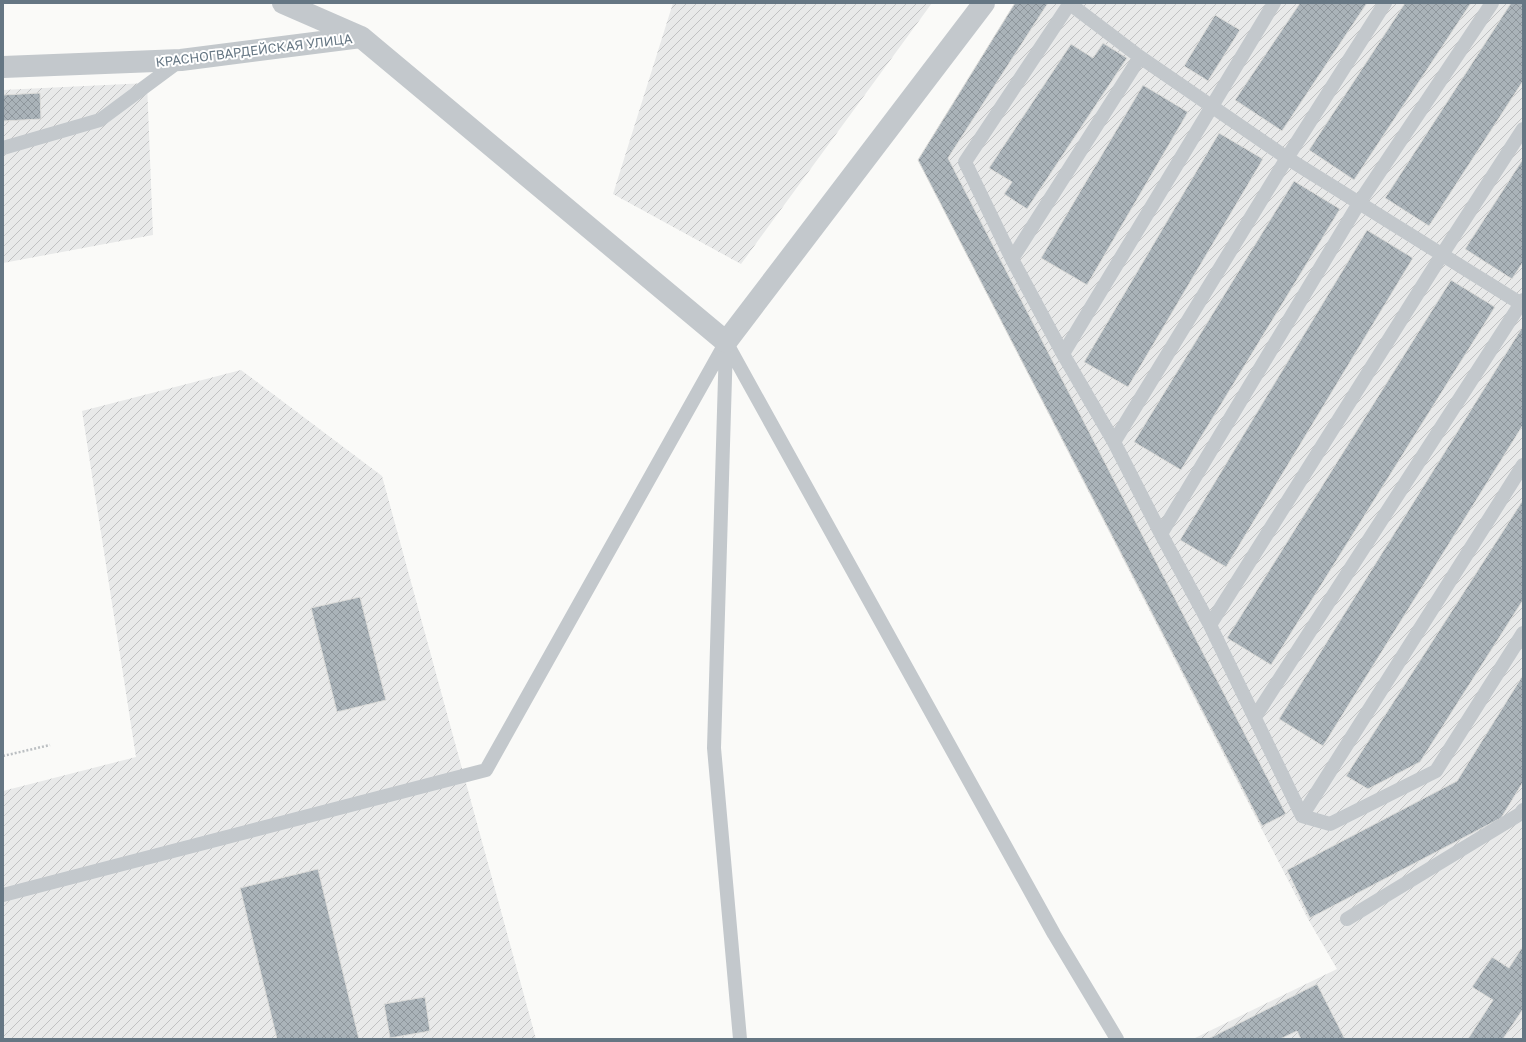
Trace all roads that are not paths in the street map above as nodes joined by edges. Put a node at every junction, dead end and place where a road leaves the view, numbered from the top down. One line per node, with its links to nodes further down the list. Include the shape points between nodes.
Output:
1 (283, 3): 7 (street)
2 (984, 3): 19 (street)
3 (1274, 3): 11 (lane)
4 (1385, 3): 14 (lane)
5 (1492, 3): 15 (lane)
6 (1070, 4): 8 (lane); 17 (lane, via 965,162)
7 (361, 37): 9 (street, КРАСНОГВАРДЕЙСКАЯ УЛИЦА); 19 (street)
8 (1140, 57): 11 (lane); 17 (lane)
9 (181, 60): 10 (street, КРАСНОГВАРДЕЙСКАЯ УЛИЦА); 13 (lane, via 100,120)
10 (3, 67)
11 (1211, 107): 14 (lane); 20 (lane)
12 (1523, 129): 16 (lane)
13 (3, 148)
14 (1287, 158): 15 (lane); 21 (lane)
15 (1359, 203): 16 (lane); 23 (lane)
16 (1443, 254): 18 (lane); 24 (lane)
17 (1012, 259): 20 (lane)
18 (1522, 303): 26 (lane)
19 (726, 342): 29 (lane, via 486,770); 31 (lane, via 714,748); 32 (lane, via 1054,934)
20 (1063, 354): 21 (lane)
21 (1114, 442): 23 (lane)
22 (1523, 465): 28 (lane)
23 (1161, 534): 24 (lane)
24 (1210, 625): 26 (lane)
25 (1523, 634): 28 (lane, via 1436,771 1330,824)
26 (1255, 717): 28 (lane)
27 (1523, 810): 30 (lane)
28 (1302, 816)
29 (3, 895)
30 (1347, 919)
31 (740, 1039)
32 (1117, 1039)

